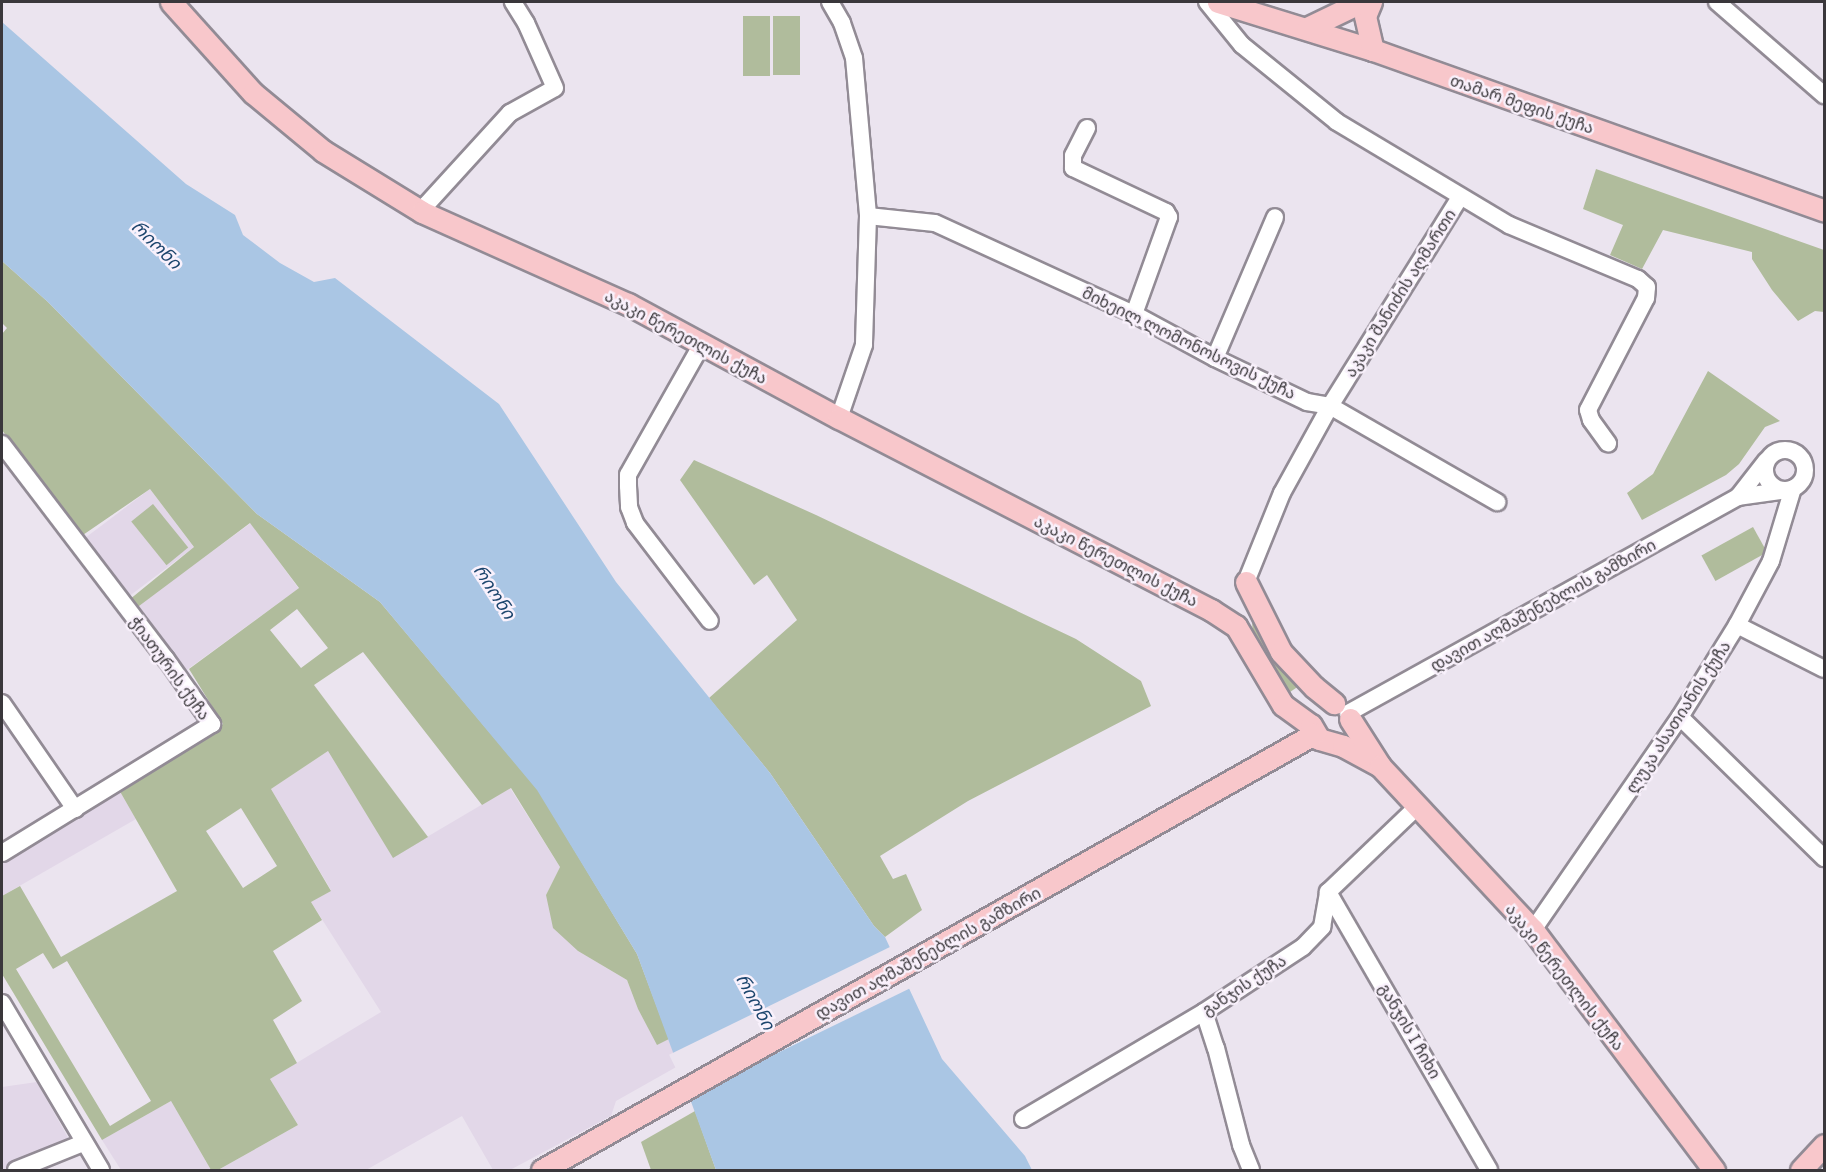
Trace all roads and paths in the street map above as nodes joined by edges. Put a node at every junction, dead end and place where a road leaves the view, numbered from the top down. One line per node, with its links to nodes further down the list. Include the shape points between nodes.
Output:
1 (171, 2): 15 (main road, აკაკი წერეთლის ქუჩა, via 232,71 276,113 323,151)
2 (513, 2): 15 (street, via 555,88 510,113)
3 (830, 2): 16 (street, via 854,58)
4 (1207, 2): 13 (street, აკაკი შანიძის აღმართი, via 1242,45 1330,116)
5 (1218, 2): 9 (main road, თამარ მეფის ქუჩა)
6 (1361, 2): 9 (main road)
7 (1371, 2): 10 (main road, via 1365,15)
8 (1717, 2): 11 (street)
9 (1307, 28): 10 (main road, თამარ მეფის ქუჩა)
10 (1373, 50): 14 (main road, თამარ მეფის ქუჩა)
11 (1824, 95)
12 (1087, 128): 18 (street, via 1073,156 1073,168 1166,212 1169,217)
13 (1460, 197): 21 (street, აკაკი შანიძის აღმართი); 23 (street, via 1509,225 1638,279 1647,287 1646,298 1588,410)
14 (1824, 211)
15 (422, 212): 19 (main road, აკაკი წერეთლის ქუჩა, via 628,304)
16 (868, 216): 18 (street, მიხეილ ლომონოსოვის ქუჩა, via 934,223); 22 (street, via 864,345)
17 (1275, 217): 20 (street)
18 (1134, 314): 20 (street, მიხეილ ლომონოსოვის ქუჩა)
19 (702, 344): 22 (main road, აკაკი წერეთლის ქუჩა); 30 (street, via 628,474 628,486 635,523)
20 (1215, 358): 21 (street, მიხეილ ლომონოსოვის ქუჩა, via 1307,402)
21 (1330, 406): 28 (street, მიხეილ ლომონოსოვის ქუჩა); 29 (street, აკაკი შანიძის აღმართი, via 1282,493)
22 (839, 418): 32 (main road, აკაკი წერეთლის ქუჩა)
23 (1608, 443)
24 (2, 444): 40 (street, ჭიათურის ქუჩა, via 212,724)
25 (1766, 461): 26 (street, via 1768,482 1773,487); 26 (street, via 1784,450 1802,459 1805,472 1799,484); 27 (street, დავით აღმაშენებლის გამზირი)
26 (1790, 489): 27 (street, დავით აღმაშენებლის გამზირი); 31 (street, ლუკა ასათიანის ქუჩა, via 1771,561)
27 (1738, 497): 35 (street, დავით აღმაშენებლის გამზირი)
28 (1497, 502)
29 (1246, 582): 32 (main road); 35 (main road, აკაკი წერეთლის ქუჩა, via 1281,652)
30 (710, 621)
31 (1737, 625): 33 (street); 36 (street, ლუკა ასათიანის ქუჩა)
32 (1236, 626): 37 (main road, აკაკი წერეთლის ქუჩა, via 1283,705)
33 (1824, 669)
34 (2, 703): 40 (street)
35 (1344, 712): 37 (main road, via 1348,732 1344,737); 37 (main road, via 1319,706 1312,715); 38 (main road, აკაკი წერეთლის ქუჩა)
36 (1680, 717): 42 (street); 44 (street, ლუკა ასათიანის ქუჩა)
37 (1319, 734): 38 (main road, აკაკი წერეთლის ქუჩა); 52 (main road, დავით აღმაშენებლის გამზირი)
38 (1380, 766): 39 (main road, აკაკი წერეთლის ქუჩა)
39 (1418, 806): 43 (street); 44 (main road, აკაკი წერეთლის ქუჩა)
40 (75, 809): 41 (street, ჭიათურის ქუჩა)
41 (2, 853)
42 (1824, 858)
43 (1328, 892): 46 (street, განჯის ქუჩა, via 1322,927 1303,947); 54 (street, განჯის I ჩიხი)
44 (1533, 930): 55 (main road, აკაკი წერეთლის ქუჩა)
45 (2, 1003): 48 (street)
46 (1204, 1012): 47 (street, განჯის ქუჩა); 53 (street)
47 (1023, 1119)
48 (83, 1143): 50 (street); 51 (street)
49 (1824, 1145): 56 (main road)
50 (16, 1170)
51 (101, 1170)
52 (542, 1170)
53 (1251, 1170)
54 (1490, 1170)
55 (1714, 1170)
56 (1800, 1170)

